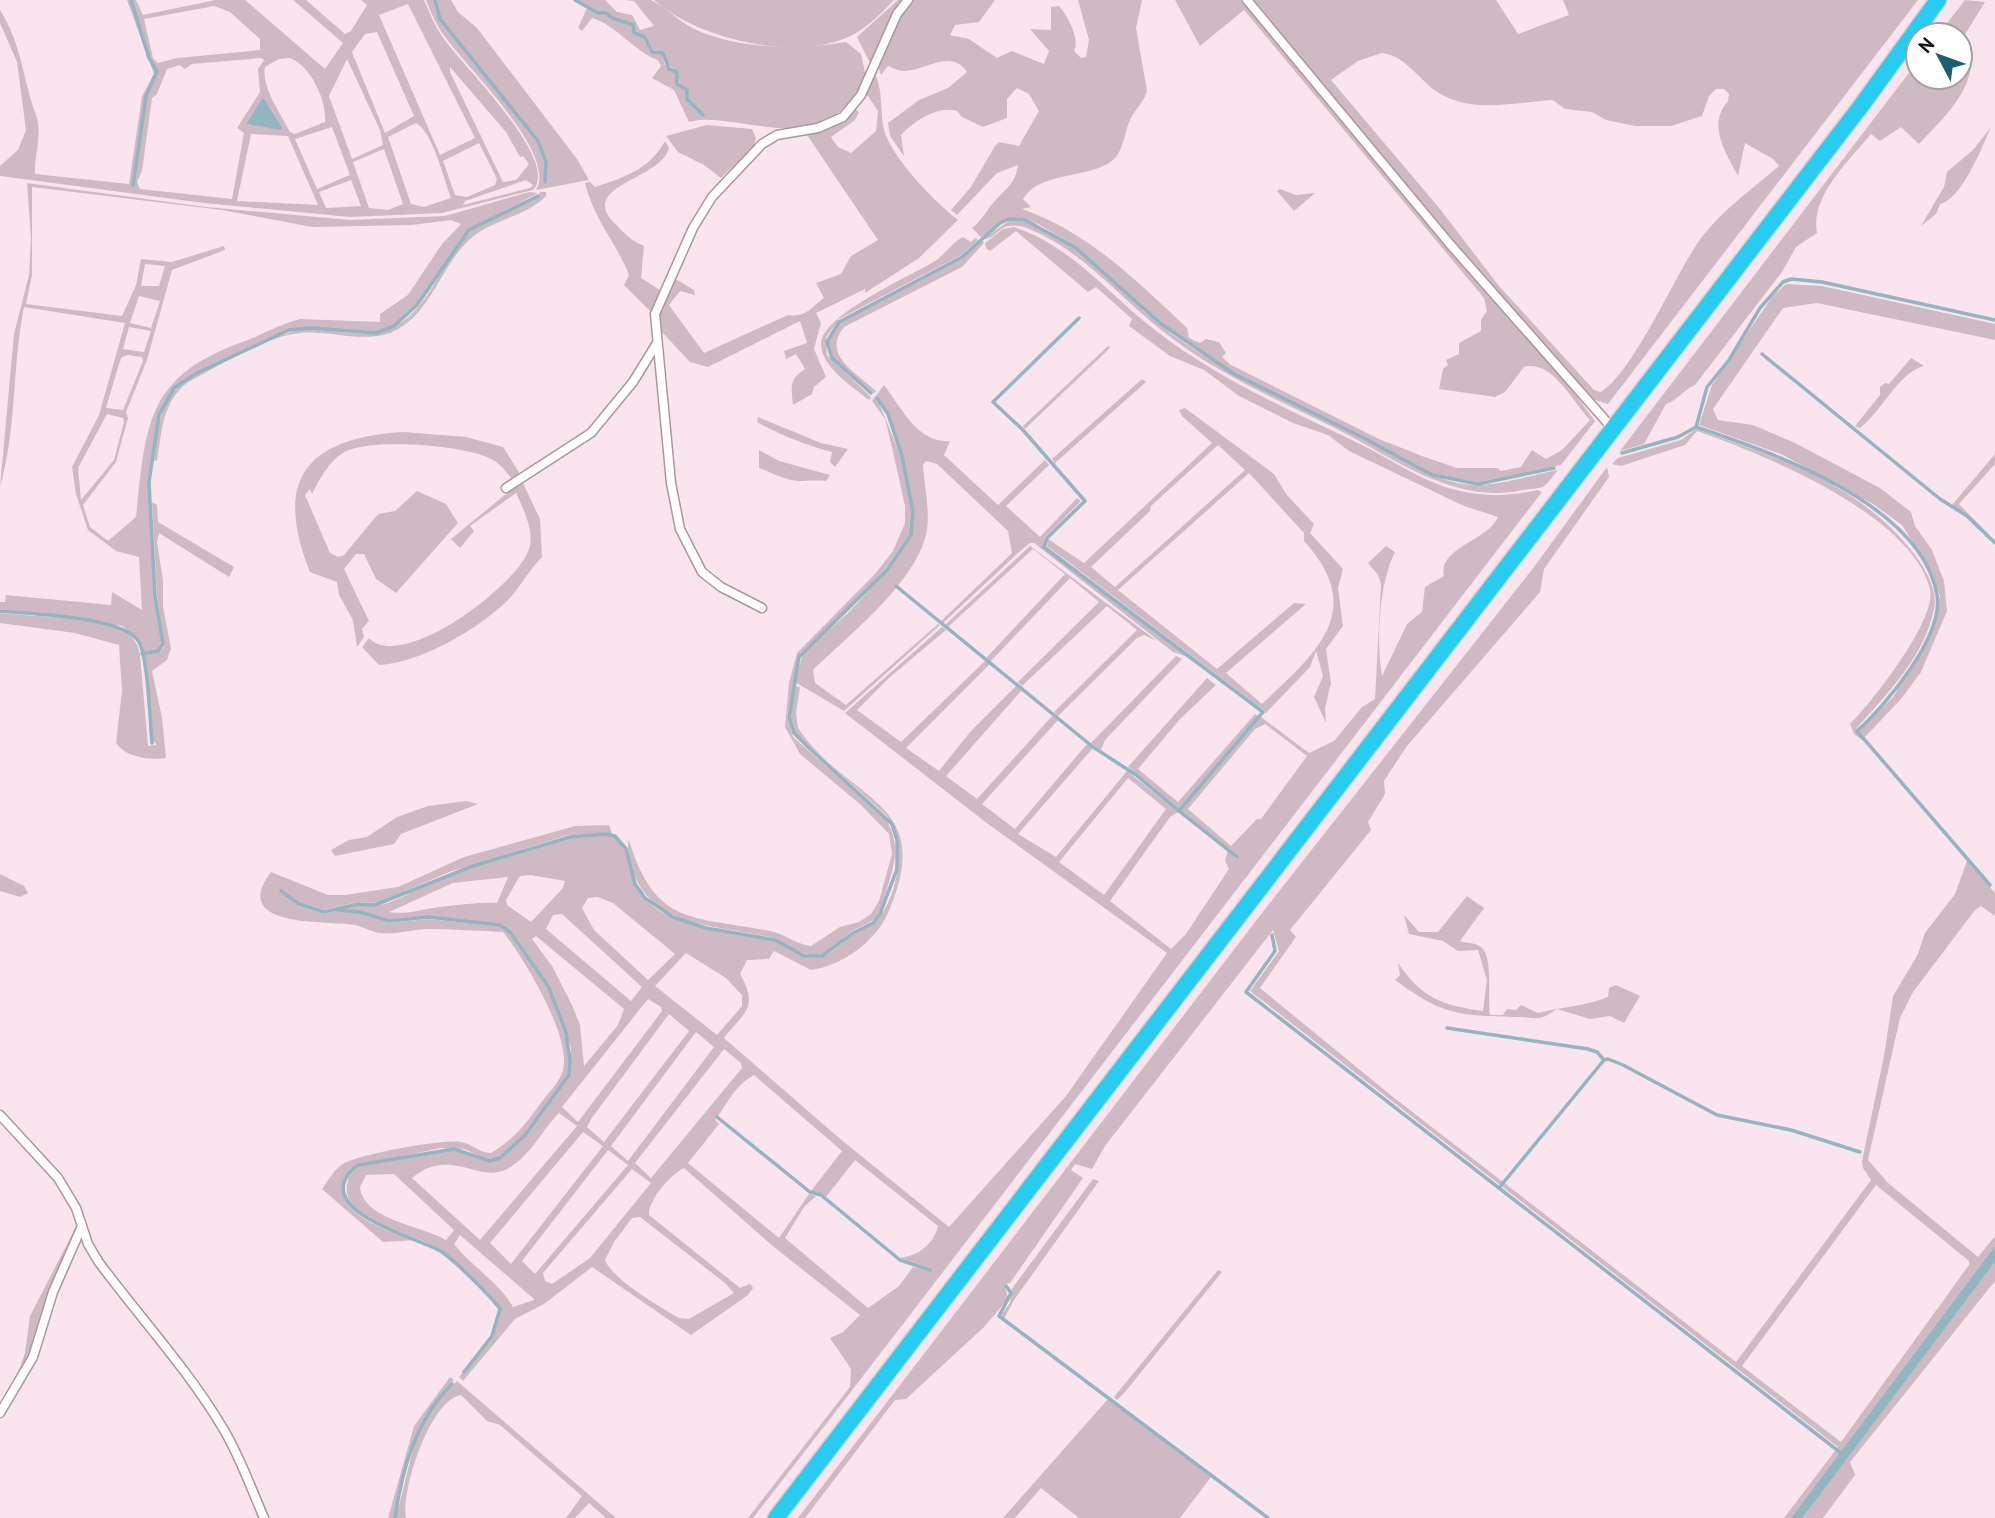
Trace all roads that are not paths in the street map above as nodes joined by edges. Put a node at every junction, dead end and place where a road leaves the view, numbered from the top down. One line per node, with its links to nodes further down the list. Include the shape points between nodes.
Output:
1 (908, 0): 4 (street, via 897,14 861,94 843,117 818,128 777,135 762,144 712,197 658,303)
2 (1247, 0): 5 (street, via 1449,243)
3 (1938, 0): 5 (highway)
4 (658, 341): 6 (street, via 633,383 591,433); 7 (street, via 671,483 684,541 695,564 712,582)
5 (1613, 429): 12 (highway)
6 (506, 488)
7 (762, 608)
8 (0, 1115): 9 (street, via 58,1178)
9 (82, 1226): 10 (street, via 53,1292 33,1357); 11 (street, via 98,1261 183,1367 223,1428)
10 (0, 1413)
11 (264, 1518)
12 (776, 1518)

